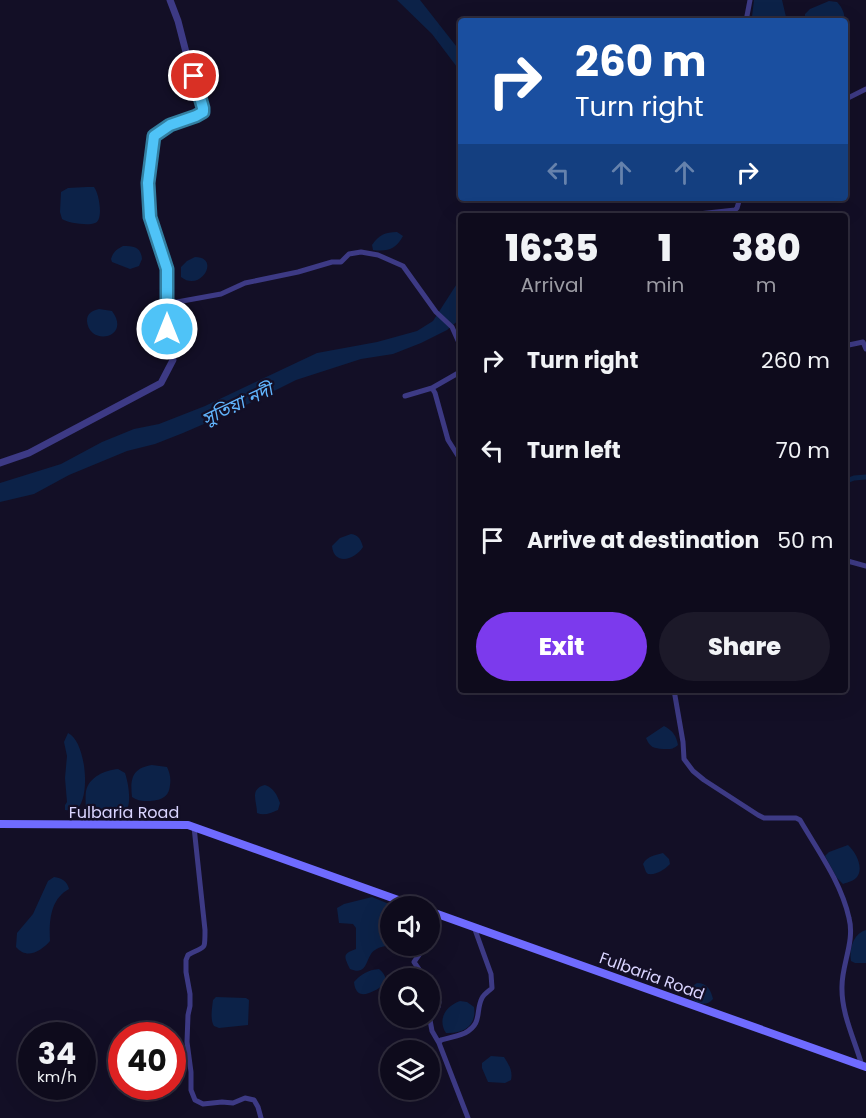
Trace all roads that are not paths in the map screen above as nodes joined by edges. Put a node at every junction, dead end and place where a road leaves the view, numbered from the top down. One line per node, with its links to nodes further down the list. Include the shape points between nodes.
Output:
1 (170, 0): 8 (street, via 203,112 154,136 148,183 150,217 167,269)
2 (750, 0): 3 (street)
3 (747, 18)
4 (866, 89): 5 (street)
5 (848, 98)
6 (739, 201): 7 (street, via 735,210)
7 (708, 213)
8 (166, 304): 9 (street, via 221,294 245,284 341,262 349,254 361,252 403,266 436,312 452,327); 16 (street, via 173,360 161,383 29,453)
9 (458, 340)
10 (848, 345): 11 (street, via 863,342)
11 (866, 348)
12 (458, 373): 13 (street)
13 (432, 388): 14 (street); 15 (street, via 448,440)
14 (405, 396)
15 (458, 456)
16 (0, 464)
17 (848, 561): 18 (street)
18 (866, 566)
19 (674, 693): 27 (street, via 684,759 693,771 758,816 800,820 843,895 851,934 842,998)
20 (0, 824): 21 (main road, Fulbaria Road)
21 (194, 827): 22 (main road, Fulbaria Road); 28 (street, via 206,930 201,950 188,955 186,960 191,1090 195,1100 203,1104 254,1100)
22 (387, 896)
23 (440, 915): 24 (main road, Fulbaria Road)
24 (474, 927): 25 (street, via 491,974 492,988 481,1000 476,1024 465,1033); 27 (main road, Fulbaria Road)
25 (440, 1042)
26 (440, 1046): 29 (street)
27 (864, 1067)
28 (261, 1118)
29 (468, 1118)

